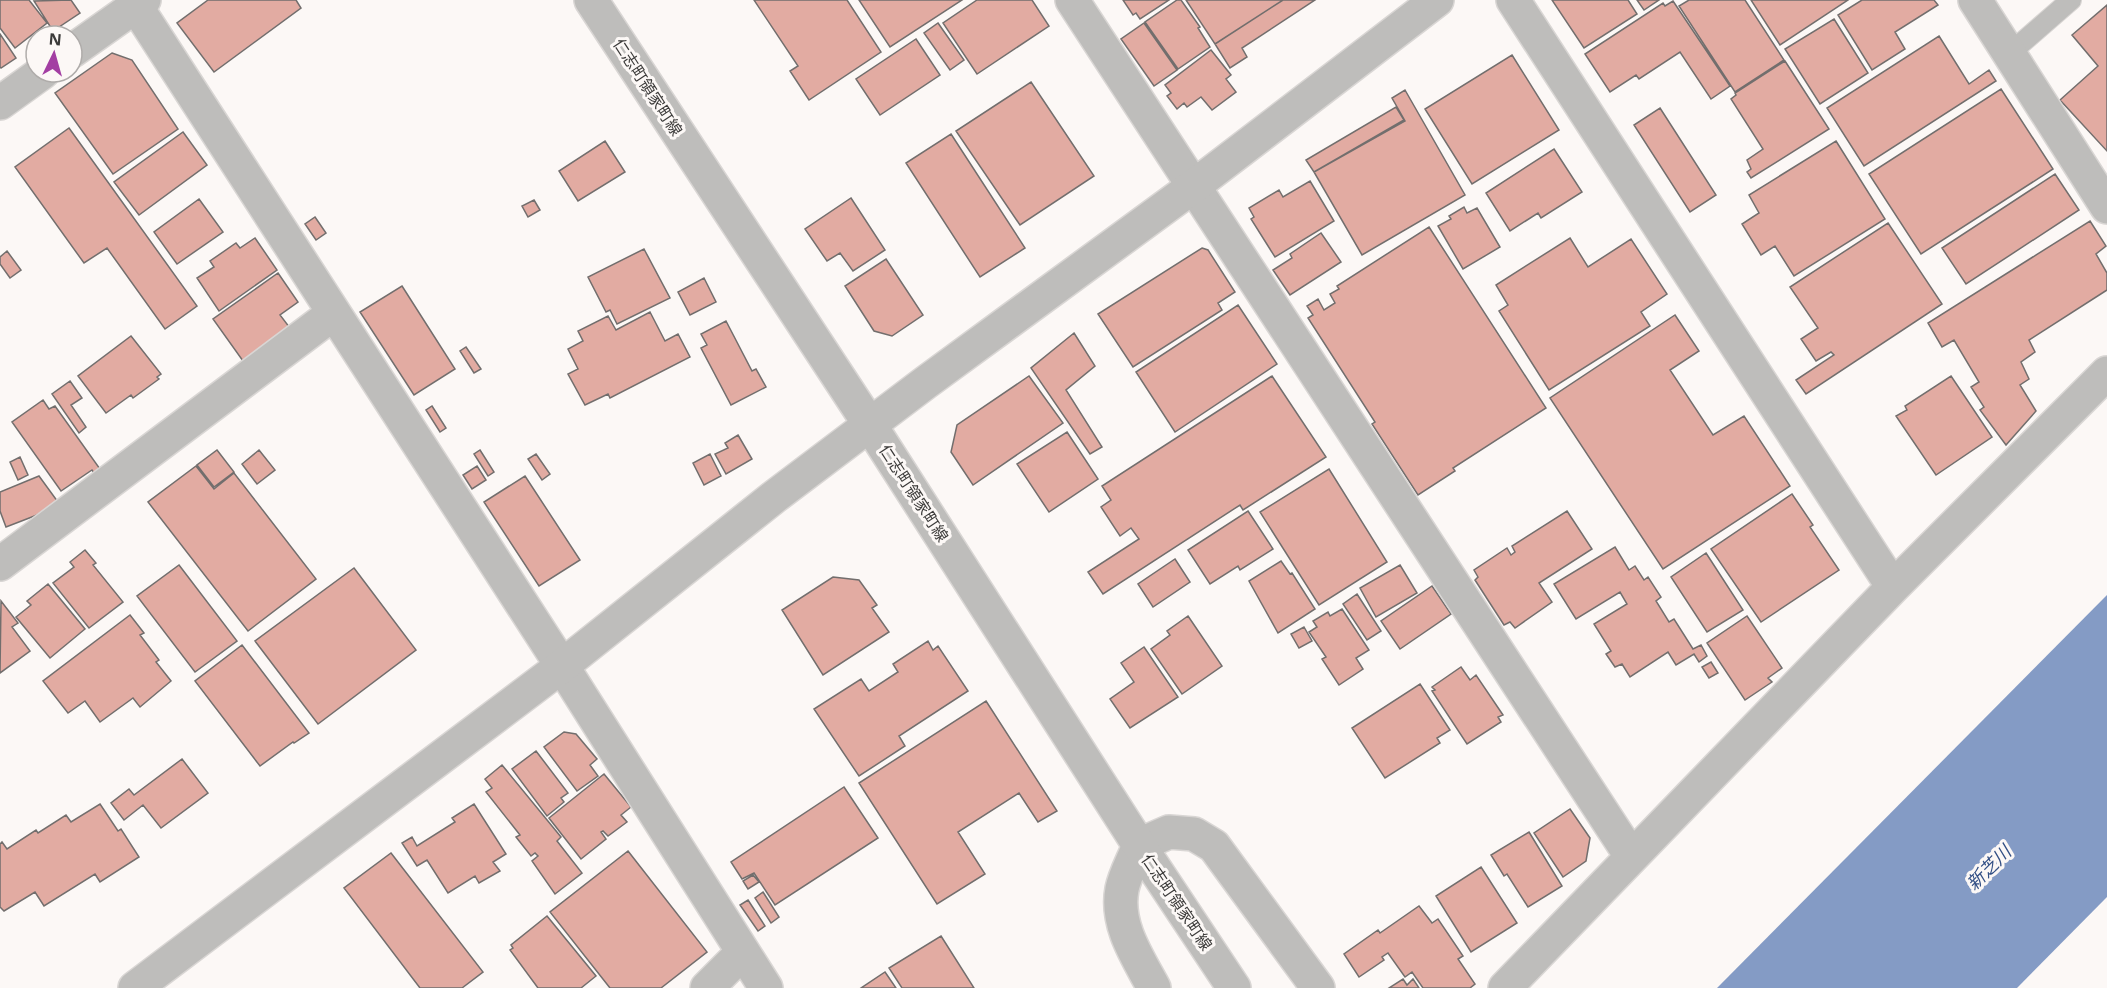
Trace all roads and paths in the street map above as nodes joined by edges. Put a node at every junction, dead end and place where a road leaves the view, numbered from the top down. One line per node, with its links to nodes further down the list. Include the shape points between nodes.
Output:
1 (591, 0): 16 (street, 仁志町領家町線)
2 (1072, 0): 12 (street)
3 (1437, 0): 12 (street)
4 (1514, 0): 18 (street)
5 (1976, 0): 9 (street)
6 (2071, 0): 9 (lane)
7 (137, 2): 8 (street); 14 (street)
8 (84, 42)
9 (2010, 53): 13 (street)
10 (26, 84): 11 (street)
11 (0, 103)
12 (1194, 186): 16 (street); 21 (street)
13 (2107, 207)
14 (334, 313): 17 (street); 19 (street)
15 (2107, 373): 18 (street)
16 (870, 425): 19 (street); 20 (street, 仁志町領家町線)
17 (0, 564)
18 (1893, 588): 21 (street)
19 (562, 666): 22 (street); 23 (street)
20 (1139, 845): 26 (street, via 1122,889 1121,917 1130,944); 27 (street, 仁志町領家町線); 28 (street, via 1169,832 1194,834 1214,846)
21 (1631, 856): 29 (street)
22 (742, 953): 24 (street); 25 (street)
23 (135, 988)
24 (707, 988)
25 (766, 988)
26 (1154, 988)
27 (1234, 988)
28 (1318, 988)
29 (1505, 988)

